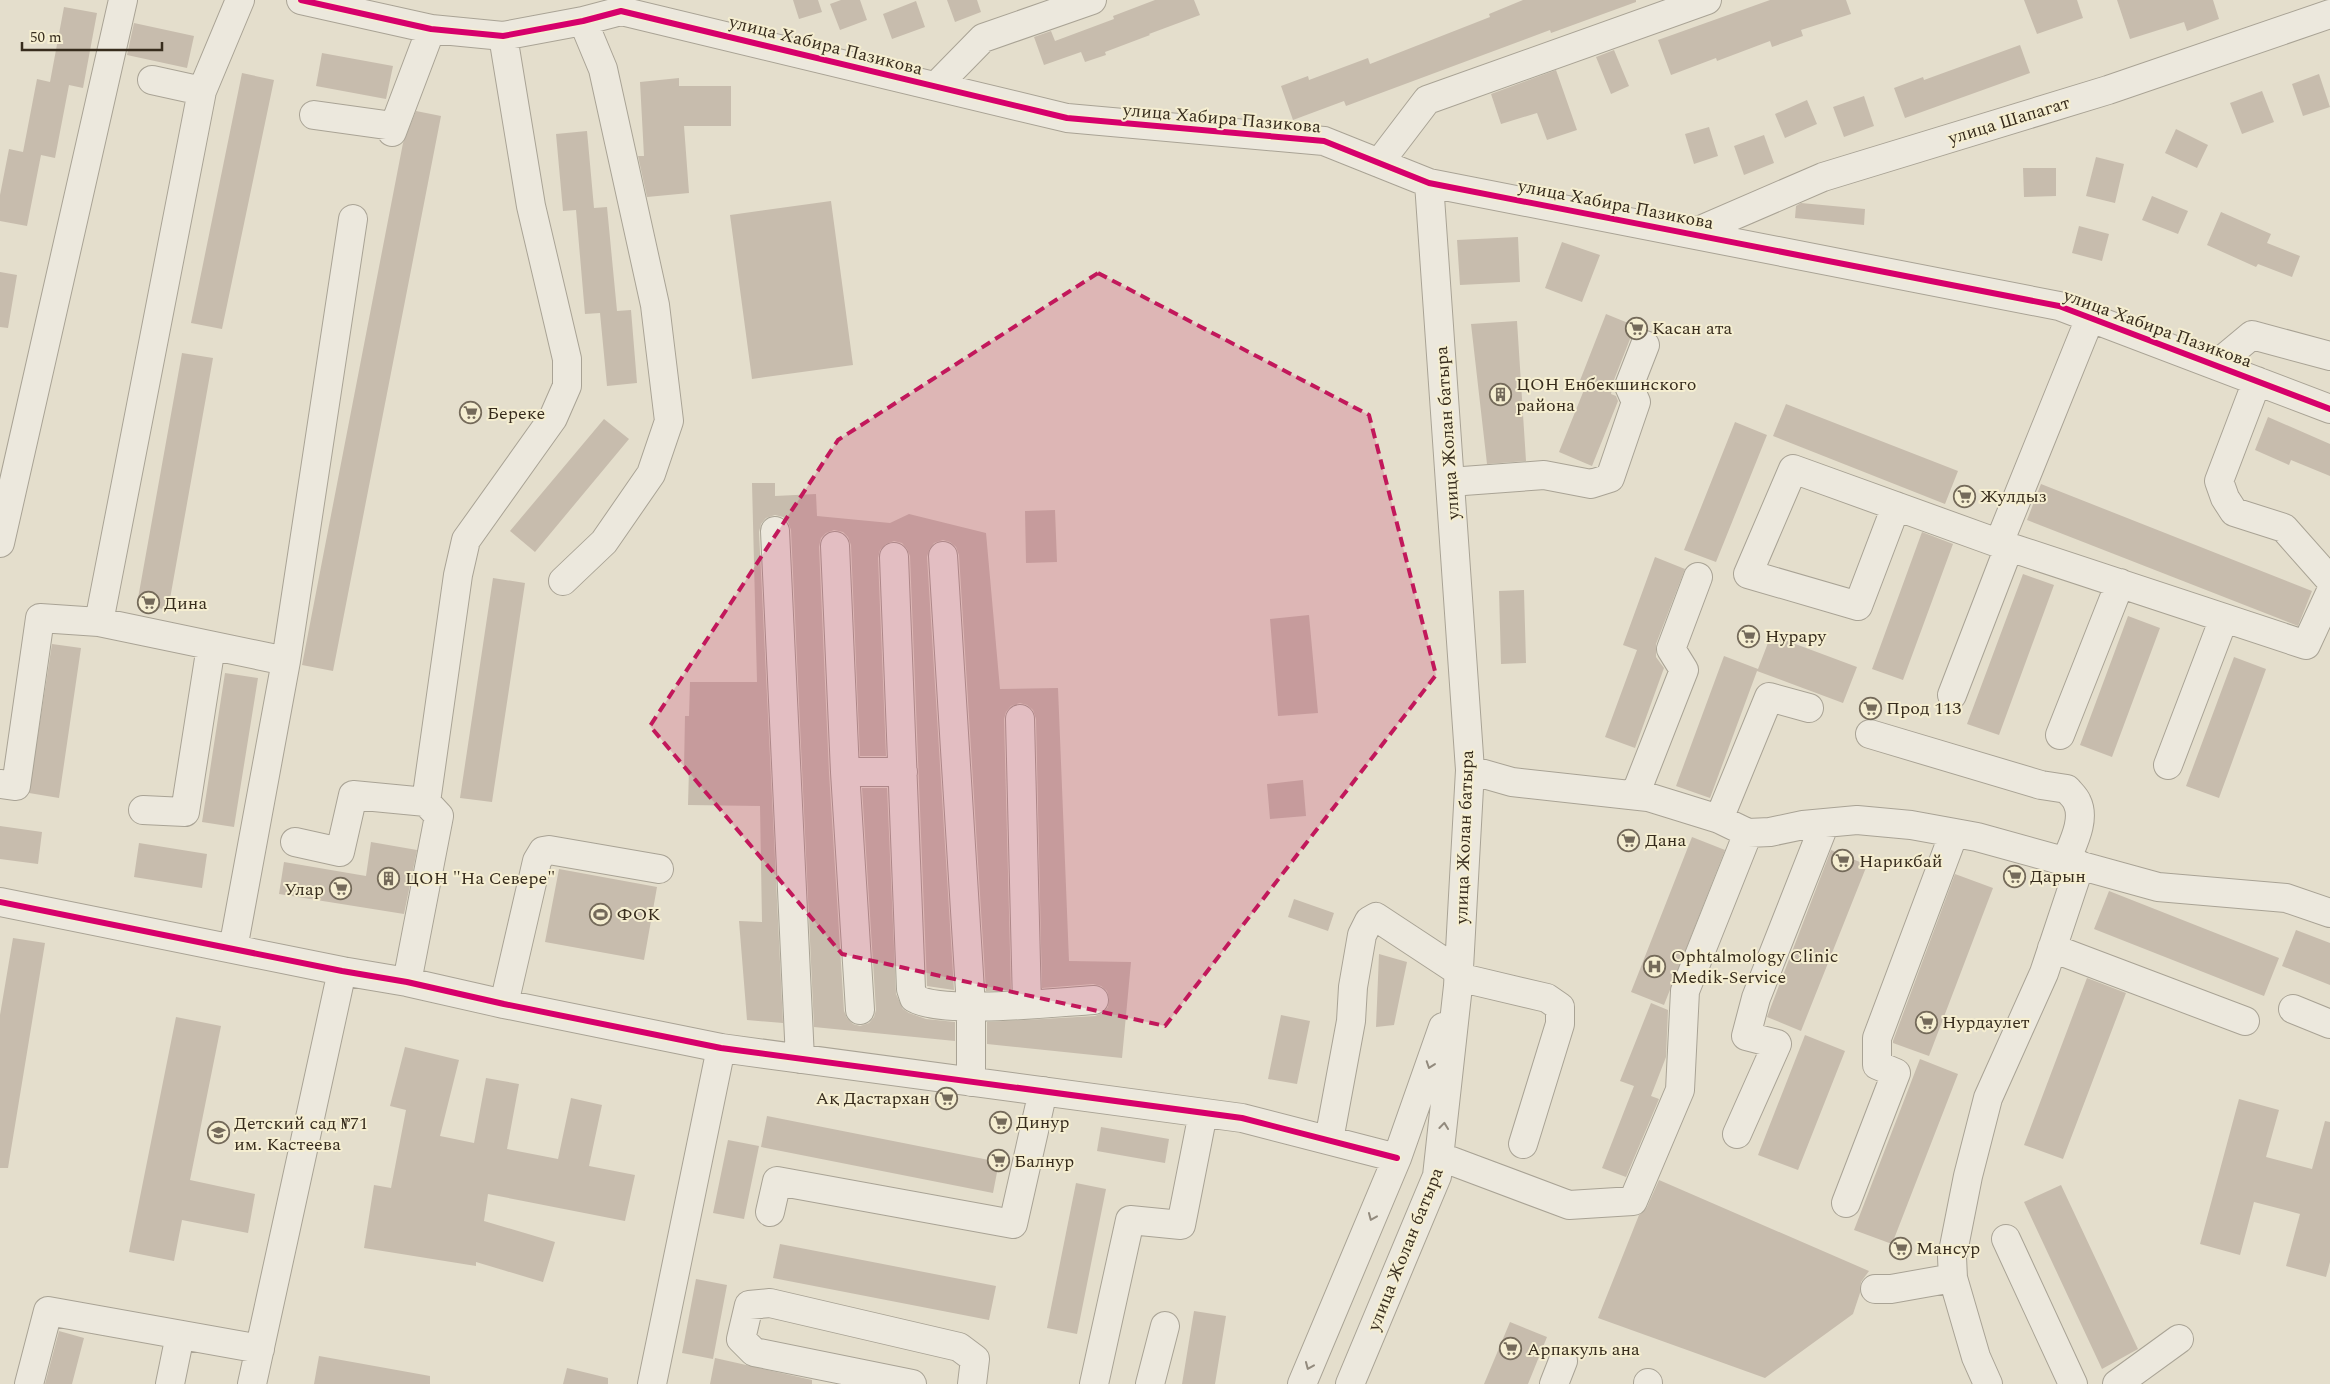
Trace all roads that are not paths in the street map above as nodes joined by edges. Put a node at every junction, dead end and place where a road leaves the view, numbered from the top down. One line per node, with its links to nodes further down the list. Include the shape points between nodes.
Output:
1 (123, 0): 28 (street)
2 (240, 0): 13 (street)
3 (301, 0): 9 (street, улица Хабира Пазикова)
4 (1092, 0): 12 (street, via 983,38)
5 (1707, 0): 15 (street, via 1427,100)
6 (624, 5): 8 (street, улица Хабира Пазикова); 12 (street, улица Хабира Пазикова)
7 (2330, 14): 18 (street, улица Шапагат, via 2108,90 1824,177)
8 (583, 21): 10 (street, улица Хабира Пазикова); 35 (street, via 603,69 653,295 669,421 650,474 604,542)
9 (430, 29): 10 (street, улица Хабира Пазикова); 14 (street, via 393,129)
10 (503, 36): 53 (street, via 532,206 567,358 568,386 553,418 466,540 458,575)
11 (152, 80): 13 (street)
12 (936, 86): 15 (street, улица Хабира Пазикова, via 1067,118 1324,141)
13 (202, 91): 39 (street)
14 (314, 115)
15 (1379, 163): 16 (street, улица Хабира Пазикова)
16 (1430, 183): 18 (street, улица Хабира Пазикова); 25 (street, улица Жолан батыра)
17 (354, 219): 41 (street)
18 (1691, 234): 19 (street, улица Хабира Пазикова, via 2060,306)
19 (2090, 318): 22 (street, улица Хабира Пазикова); 29 (street)
20 (1645, 345): 25 (street, via 1629,386 1636,402 1610,478 1591,484 1544,474)
21 (2330, 356): 22 (street, via 2252,335)
22 (2216, 365): 23 (street, улица Хабира Пазикова)
23 (2257, 381): 24 (street, улица Хабира Пазикова); 34 (street, via 2219,481 2225,498 2234,512 2284,528)
24 (2330, 409)
25 (1450, 482): 48 (street, улица Жолан батыра)
26 (1896, 506): 26 (street, via 1793,469 1748,574 1858,606); 29 (street)
27 (775, 531): 78 (street)
28 (0, 543)
29 (2004, 545): 36 (street); 42 (street)
30 (835, 546): 49 (street)
31 (944, 556): 72 (street)
32 (894, 557): 50 (street)
33 (1698, 576): 52 (street, via 1671,649 1684,670)
34 (2330, 580)
35 (563, 581)
36 (2120, 584): 38 (street); 46 (street)
37 (2330, 593): 38 (street, via 2306,645)
38 (2224, 618): 47 (street)
39 (99, 622): 40 (street); 51 (street, via 40,618 16,786)
40 (211, 646): 41 (street); 54 (street, via 185,812)
41 (286, 661): 65 (street)
42 (1952, 695)
43 (1809, 708): 55 (street, via 1769,697)
44 (1020, 719): 71 (street)
45 (1870, 734): 60 (street, via 2042,786 2067,789 2080,812)
46 (2060, 735)
47 (2168, 765)
48 (1470, 770): 52 (street, via 1512,782); 67 (street, улица Жолан батыра)
49 (844, 772): 50 (street); 73 (street)
50 (903, 772): 72 (street, via 914,998 922,1003)
51 (0, 784)
52 (1635, 795): 55 (street)
53 (426, 802): 59 (street, via 353,795 340,852); 68 (street, via 439,816)
54 (143, 810)
55 (1718, 819): 57 (street)
56 (1825, 823): 57 (street); 58 (street, via 1857,820); 82 (street, via 1756,998 1746,1036 1777,1044)
57 (1748, 833): 85 (street, via 1685,991 1680,1090 1633,1202 1569,1205)
58 (1954, 833): 60 (street); 87 (street, via 1877,1038 1877,1065 1896,1073)
59 (295, 842)
60 (2073, 863): 63 (street, via 2158,887 2286,898); 64 (street)
61 (659, 869): 70 (street, via 543,851 537,862)
62 (0, 902): 65 (street)
63 (2330, 913)
64 (2052, 948): 75 (street); 90 (street, via 1988,1098 1962,1203 1952,1257)
65 (232, 949): 66 (street)
66 (342, 971): 68 (street); 95 (street)
67 (1458, 978): 83 (street, via 1376,917 1369,921 1361,943 1351,1022); 84 (street, via 1547,998 1560,1007 1560,1024); 85 (street, улица Жолан батыра, one-way to 67); 86 (street, one-way to 86)
68 (407, 982): 70 (street)
69 (1094, 1000): 71 (street)
70 (504, 1004): 77 (street)
71 (1027, 1004): 72 (street)
72 (971, 1007): 79 (street)
73 (860, 1010)
74 (2293, 1010): 76 (street)
75 (2245, 1021)
76 (2330, 1024)
77 (721, 1048): 78 (street); 99 (street)
78 (800, 1059): 79 (street)
79 (971, 1082): 80 (street)
80 (1043, 1091): 81 (street); 88 (street, via 1013,1224 777,1181)
81 (1203, 1113): 83 (street, via 1242,1118); 102 (street, via 1181,1225 1130,1220)
82 (1736, 1134)
83 (1329, 1140): 86 (street)
84 (1523, 1144)
85 (1441, 1157): 105 (street, улица Жолан батыра, via 1437,1176)
86 (1397, 1158): 104 (street, one-way to 104)
87 (1846, 1203)
88 (770, 1212)
89 (2006, 1239): 107 (street)
90 (1952, 1278): 91 (street); 106 (street, via 1976,1357)
91 (1875, 1289)
92 (1165, 1326): 103 (street)
93 (180, 1335): 95 (street); 96 (street, via 48,1312); 97 (street)
94 (2178, 1339): 108 (street)
95 (260, 1349): 98 (street)
96 (30, 1384)
97 (170, 1384)
98 (252, 1384)
99 (652, 1384)
100 (912, 1384): 101 (street, via 754,1352 740,1339 749,1305 770,1303 960,1347 975,1359)
101 (972, 1384)
102 (1094, 1384)
103 (1150, 1384)
104 (1302, 1384)
105 (1350, 1384)
106 (1988, 1384)
107 (2073, 1384)
108 (2117, 1384)

